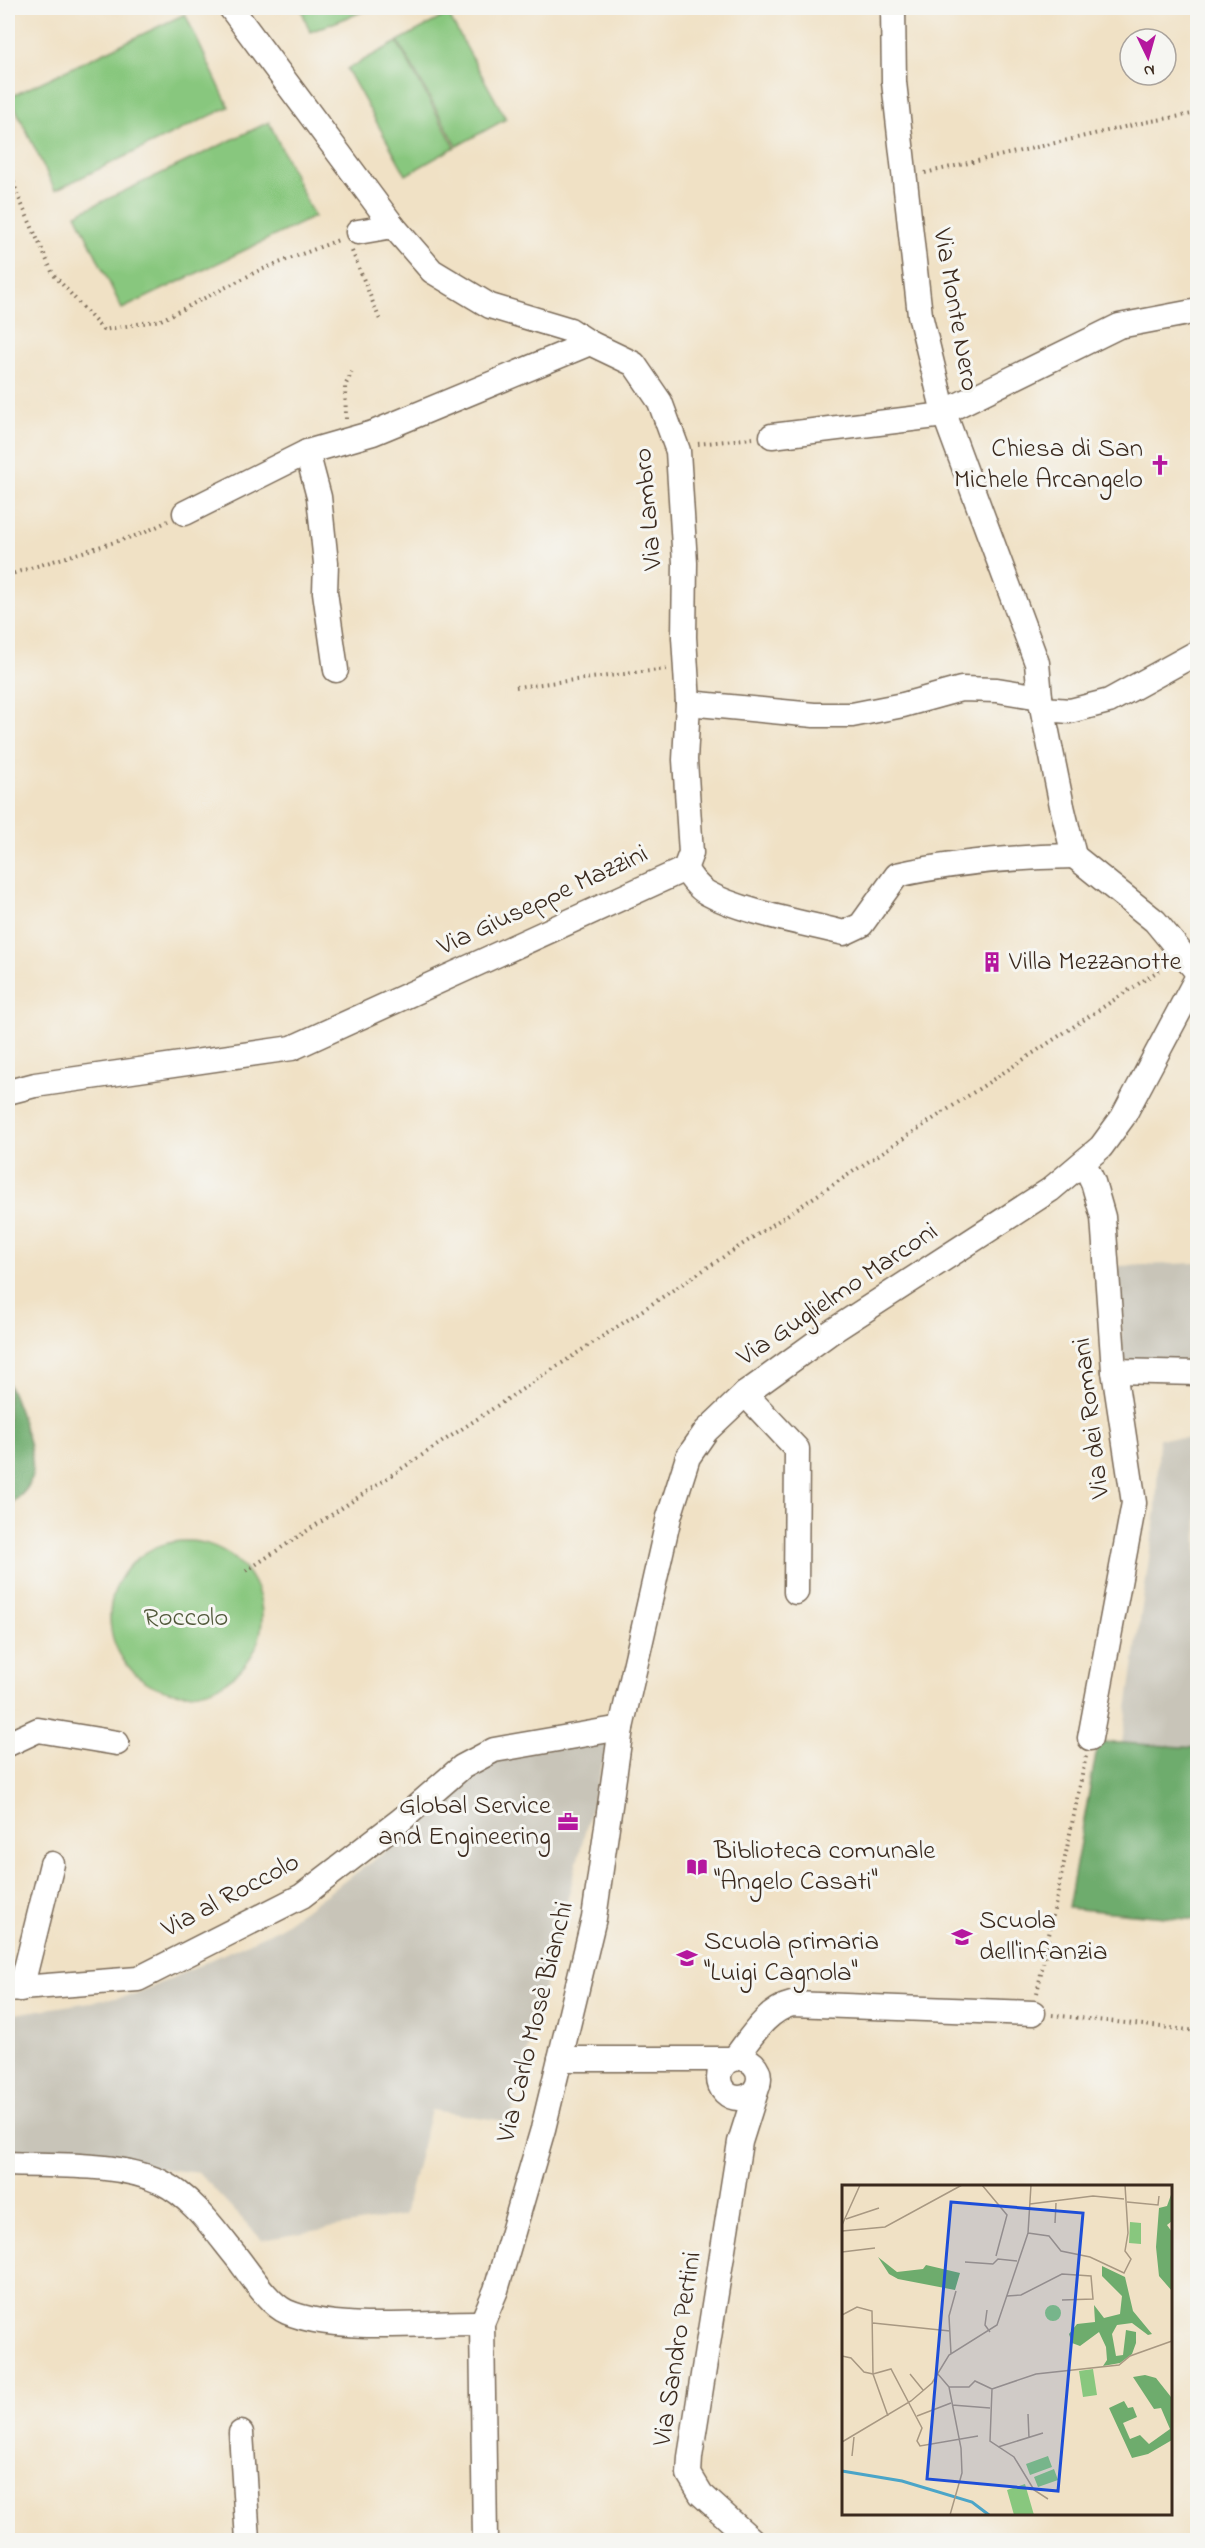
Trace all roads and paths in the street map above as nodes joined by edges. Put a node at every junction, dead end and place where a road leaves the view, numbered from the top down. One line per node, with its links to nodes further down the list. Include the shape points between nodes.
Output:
1 (231, 8): 6 (street, Via Lambro)
2 (893, 8): 5 (street, Via Monte Nero, via 894,82)
3 (1197, 113): 5 (path)
4 (8, 165): 7 (path, via 53,274 103,330 161,320 258,271)
5 (904, 177): 12 (street, Via Monte Nero, via 920,315)
6 (393, 226): 7 (street); 10 (street, Via Lambro, via 432,271 490,306 570,330)
7 (352, 234): 9 (path)
8 (1197, 311): 12 (street, via 1119,326)
9 (380, 320)
10 (590, 343): 15 (street, Via Lambro, via 634,364 660,402); 16 (street, via 372,434)
11 (352, 372): 13 (path, via 345,386)
12 (944, 413): 14 (street); 24 (street, Via Monte Nero, via 1037,663)
13 (346, 429)
14 (771, 436): 15 (path)
15 (677, 446): 20 (street, Via Lambro, via 686,563)
16 (307, 452): 17 (street); 21 (street, via 319,497 325,592)
17 (185, 513): 18 (path, via 144,533)
18 (8, 575)
19 (1197, 652): 24 (street, via 1109,701 1070,711)
20 (685, 667): 22 (path); 23 (street, Via Lambro)
21 (336, 670)
22 (516, 687)
23 (688, 703): 24 (street, via 852,715 961,689 997,690); 26 (street, Via Lambro, via 685,760 691,853)
24 (1042, 703): 25 (street, Via Monte Nero)
25 (1074, 856): 26 (street, Via Giuseppe Mazzini, via 976,862 897,875 861,926 844,933 734,904 706,892); 28 (street, via 1155,921)
26 (685, 869): 29 (street, Via Giuseppe Mazzini, via 292,1048)
27 (1164, 967): 34 (path)
28 (1197, 974): 30 (street, Via Guglielmo Marconi, via 1123,1117)
29 (8, 1092)
30 (1084, 1163): 31 (street, Via dei Romani, via 1103,1217); 33 (street, Via Guglielmo Marconi, via 1050,1190 828,1334)
31 (1114, 1371): 32 (street); 37 (street, Via dei Romani, via 1134,1503)
32 (1197, 1373)
33 (745, 1394): 35 (street, via 796,1449); 36 (street, Via Guglielmo Marconi, via 706,1431 688,1457 669,1517)
34 (246, 1571)
35 (796, 1592)
36 (621, 1728): 41 (street, Via al Roccolo, via 494,1750 462,1767 302,1896 138,1979); 46 (street, Via Carlo Mosè Bianchi, via 594,1918)
37 (1090, 1738): 43 (path)
38 (117, 1743): 39 (street, via 38,1730)
39 (8, 1744)
40 (52, 1864): 41 (street)
41 (14, 1989)
42 (772, 2013): 43 (street, via 792,2004); 47 (street); 48 (street, Via Sandro Pertini)
43 (1033, 2013): 44 (path)
44 (1197, 2031)
45 (674, 2057): 46 (street); 47 (street); 49 (street)
46 (560, 2059): 52 (street, Via Carlo Mosè Bianchi, via 496,2290)
47 (734, 2059): 48 (street, via 745,2059); 49 (street, via 720,2071)
48 (758, 2078): 49 (street, via 750,2095 738,2098 726,2094); 50 (street, Via Sandro Pertini)
49 (719, 2084): 50 (street)
50 (740, 2142): 56 (street, Via Sandro Pertini, via 689,2474 701,2494)
51 (8, 2164): 52 (street, via 111,2169 161,2182 203,2216 261,2289 285,2311 320,2320 388,2325)
52 (482, 2323): 55 (street)
53 (241, 2433): 54 (street)
54 (248, 2541)
55 (485, 2541)
56 (752, 2541)

